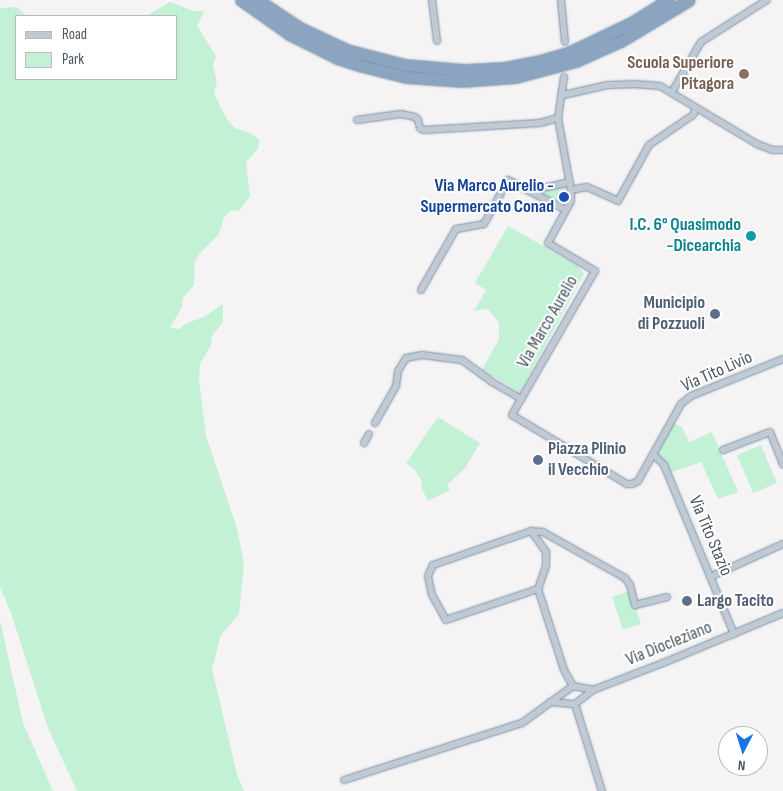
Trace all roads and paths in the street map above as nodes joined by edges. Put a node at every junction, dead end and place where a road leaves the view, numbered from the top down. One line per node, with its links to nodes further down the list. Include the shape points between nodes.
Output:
1 (240, 0): 6 (highway, via 289,34 337,58 406,77 462,81 516,77 576,61 621,41)
2 (258, 0): 5 (highway, via 300,28 347,50 405,65 464,70 504,68 570,52 616,31)
3 (432, 0): 8 (street)
4 (561, 0): 9 (street)
5 (668, 0)
6 (689, 0)
7 (767, 0): 11 (street, via 701,42)
8 (437, 41)
9 (565, 42)
10 (564, 77): 12 (street, Via Marco Aurelio)
11 (672, 92): 12 (street, via 660,86 633,84 591,88); 13 (street)
12 (563, 95): 14 (street, Via Marco Aurelio)
13 (696, 109): 16 (street, via 757,144); 19 (street, via 649,145 618,201 587,187)
14 (558, 118): 15 (street, via 540,123 424,130 418,120 401,114); 17 (street, Via Marco Aurelio)
15 (357, 120)
16 (783, 150)
17 (570, 182): 18 (street); 19 (street, Via Marco Aurelio)
18 (530, 190): 20 (street); 21 (street, via 508,180 484,224 456,230)
19 (571, 190): 20 (street, Via Marco Aurelio, via 571,201)
20 (566, 210): 23 (street, Via Marco Aurelio, via 548,243 595,271)
21 (421, 290)
22 (783, 359): 29 (street, Via Tito Livio, via 691,396 681,404)
23 (521, 399): 24 (street, via 462,360 422,355 406,358 398,371 396,386); 27 (street, Via Marco Aurelio, via 512,415)
24 (375, 423)
25 (369, 434): 26 (street)
26 (364, 443)
27 (567, 449): 29 (street, Via Tito Livio, via 626,484 638,481)
28 (723, 450): 30 (street, via 770,432)
29 (653, 454): 33 (street, Via Tito Stazio, via 664,465)
30 (783, 464)
31 (532, 530): 34 (street, via 546,552 546,566); 34 (street, via 433,565 428,576 432,595 446,620); 35 (street, via 543,532 625,578 635,605)
32 (783, 544): 33 (street)
33 (710, 577): 37 (street, Via Tito Stazio)
34 (538, 589): 38 (street, via 564,670)
35 (667, 597)
36 (783, 613): 37 (street, Via Diocleziano)
37 (734, 634): 39 (street, Via Diocleziano)
38 (573, 686): 39 (street); 40 (street)
39 (593, 690): 41 (street, Via Diocleziano)
40 (550, 702): 41 (street); 42 (street, via 522,723)
41 (576, 704): 43 (street)
42 (344, 780)
43 (602, 791)

